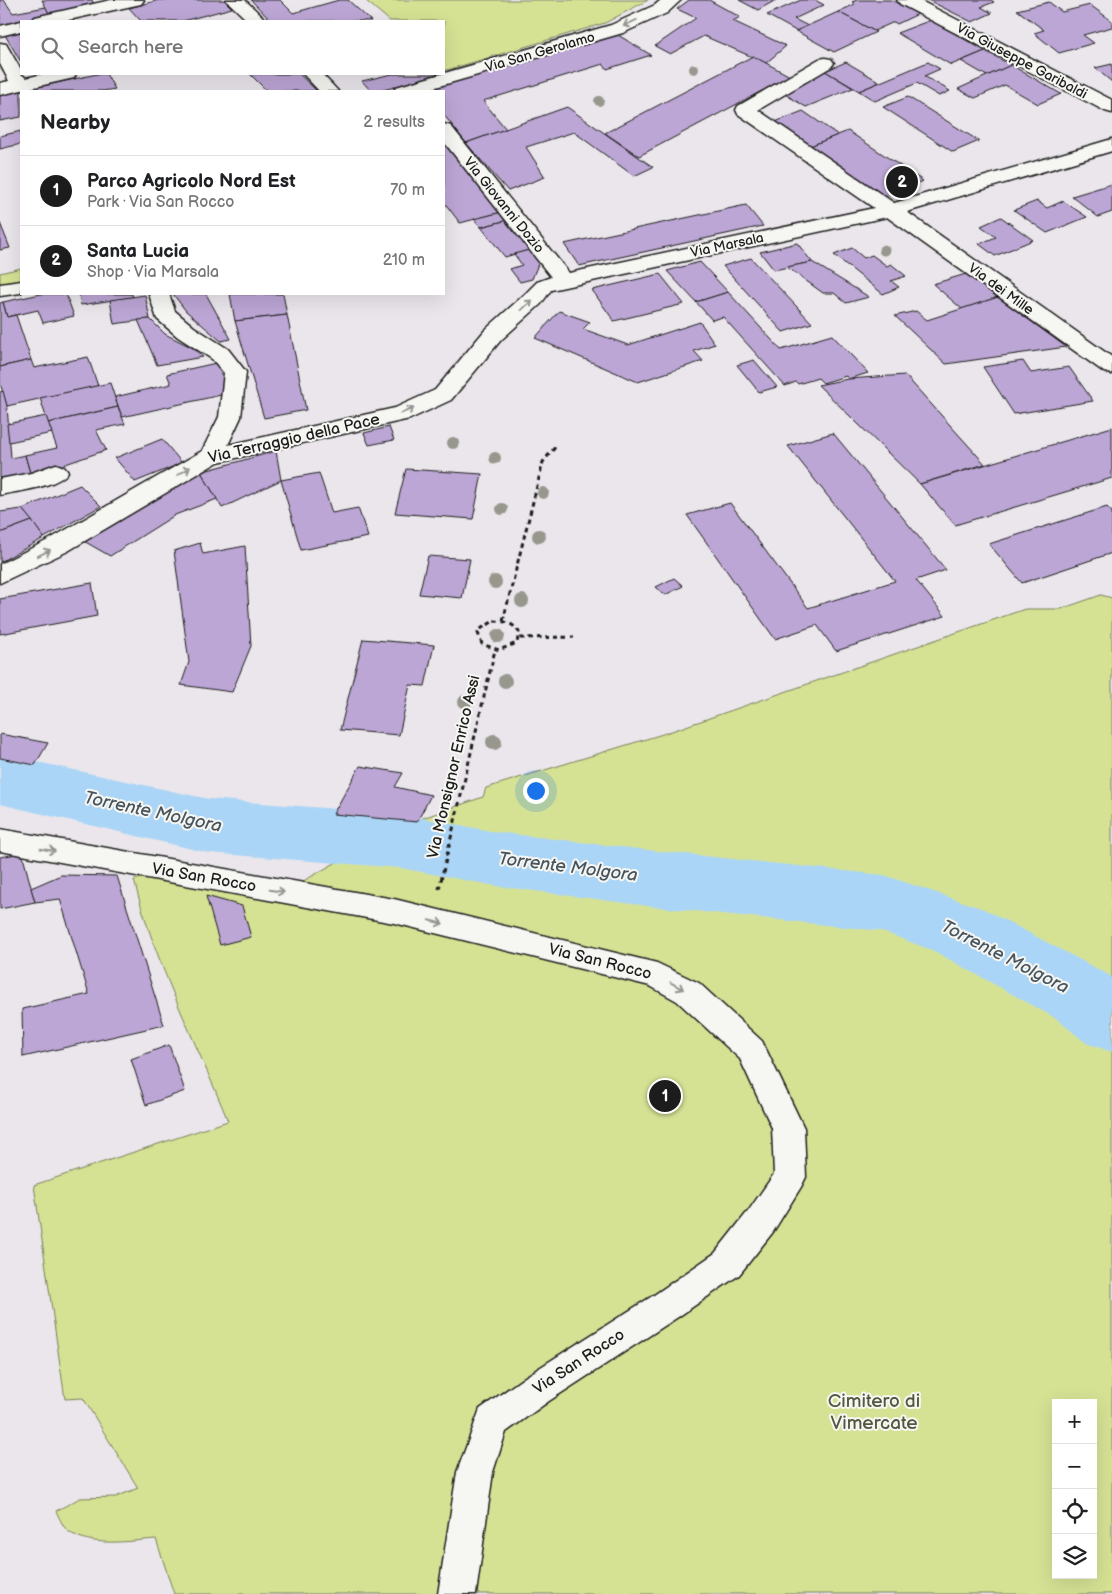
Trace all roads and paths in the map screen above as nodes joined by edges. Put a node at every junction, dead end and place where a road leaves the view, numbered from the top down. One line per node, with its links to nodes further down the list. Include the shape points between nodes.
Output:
1 (135, 0): 5 (street)
2 (235, 0): 6 (street)
3 (672, 0): 16 (street, Via San Gerolamo, one-way to 16, via 617,29)
4 (906, 0): 17 (street, Via Giuseppe Garibaldi)
5 (46, 20)
6 (257, 20)
7 (20, 26): 8 (street)
8 (0, 31)
9 (0, 48): 13 (street)
10 (824, 63): 20 (street, via 745,110)
11 (62, 75): 13 (street)
12 (313, 75): 15 (street)
13 (20, 84): 14 (street)
14 (0, 89)
15 (328, 90)
16 (412, 90)
17 (1112, 107)
18 (445, 131): 21 (street, Via Giovanni Dozio)
19 (1112, 145): 20 (street, Via Marsala)
20 (891, 210): 21 (street, Via Marsala); 25 (street, Via dei Mille)
21 (564, 280): 27 (street, Via Terraggio della Pace, one-way to 21, via 402,414 443,395 493,335 544,286)
22 (20, 287): 23 (street)
23 (0, 290)
24 (159, 295): 27 (street, via 164,314 220,354 235,372 230,417)
25 (1112, 367)
26 (556, 446): 31 (path, via 543,462)
27 (211, 456): 30 (street, Via Terraggio della Pace, one-way to 27, via 59,545)
28 (56, 472): 29 (street, via 36,480)
29 (0, 487)
30 (0, 574)
31 (502, 621): 33 (path, via 516,627); 34 (path, via 487,624 478,633 482,644)
32 (574, 637): 33 (path)
33 (520, 638): 34 (path, via 511,648)
34 (495, 650): 36 (path, Via Monsignor Enrico Assi)
35 (0, 840): 37 (street, Via San Rocco, one-way to 37, via 394,911 657,975 688,992 751,1050 788,1128 790,1177 761,1221 726,1264 492,1421 475,1472)
36 (438, 890)
37 (457, 1594)

